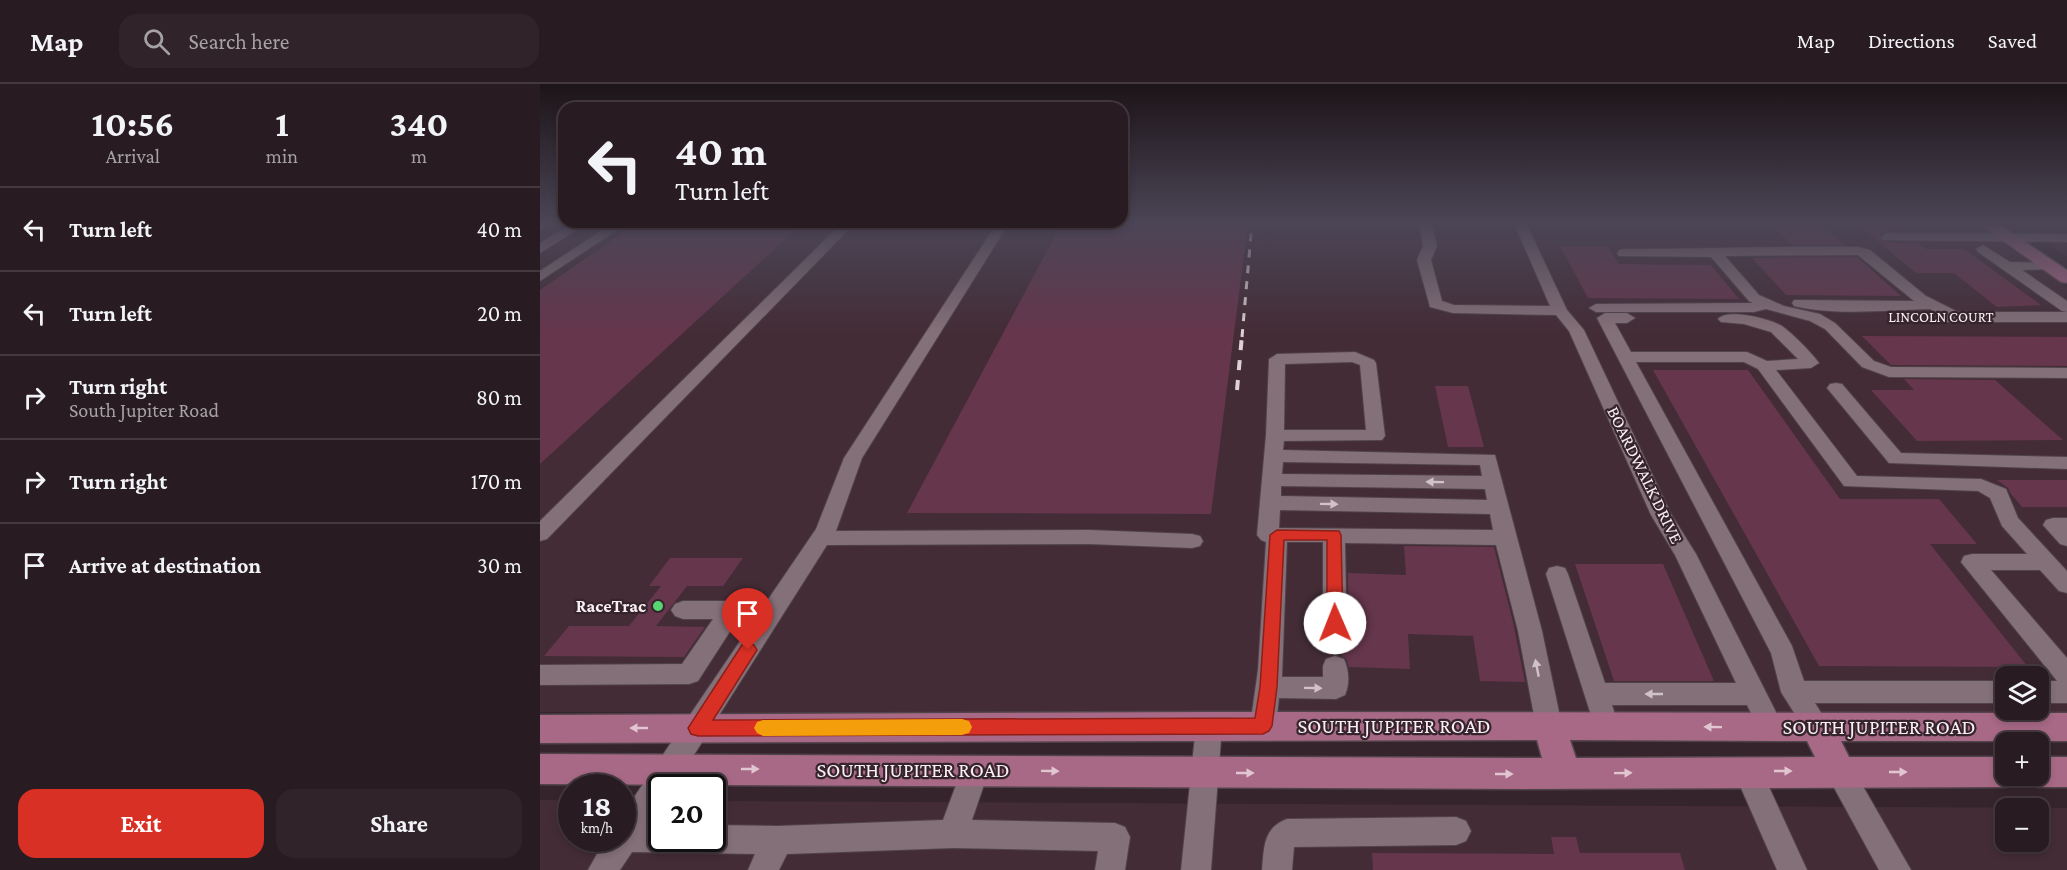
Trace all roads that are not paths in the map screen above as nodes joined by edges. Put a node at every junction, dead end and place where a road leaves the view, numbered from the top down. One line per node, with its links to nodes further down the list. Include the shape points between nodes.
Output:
1 (567, 260): 11 (street)
2 (813, 260): 33 (street)
3 (980, 260): 36 (street, via 853,458)
4 (1424, 260): 17 (street, via 1435,304 1453,309)
5 (1537, 260): 17 (street, BOARDWALK DRIVE)
6 (1720, 260): 13 (street, via 1754,298)
7 (1873, 260): 14 (street)
8 (1998, 260): 10 (street)
9 (2061, 265): 10 (street); 12 (main road)
10 (2008, 267): 16 (street)
11 (540, 278)
12 (2067, 278)
13 (1764, 303): 14 (street); 15 (street, via 1754,308); 18 (street)
14 (1933, 306): 19 (street)
15 (1596, 308)
16 (2067, 308)
17 (1560, 311): 54 (street, BOARDWALK DRIVE, via 1576,330 1661,515 1685,554)
18 (1815, 317): 19 (street, LINCOLN COURT); 23 (street, via 1830,326 1868,364 1889,372)
19 (1955, 317): 20 (street, LINCOLN COURT)
20 (2067, 317)
21 (1627, 360): 22 (street, via 1636,356 1747,357); 22 (street, via 1605,318 1745,319 1776,329 1811,363); 49 (street, via 1783,653)
22 (1764, 366): 40 (street, via 1851,482 1981,485 1999,494 2008,520)
23 (2067, 373)
24 (1836, 388): 27 (street, via 1896,459)
25 (1275, 435): 25 (street, via 1376,436 1368,363 1355,357 1276,359); 26 (street)
26 (1274, 456): 28 (street); 29 (street, via 1488,459)
27 (2067, 463)
28 (1272, 480): 29 (street, one-way to 28); 30 (street)
29 (1493, 483): 31 (street)
30 (1271, 503): 31 (street, one-way to 31); 34 (street, via 1268,535)
31 (1498, 507): 37 (street)
32 (2067, 525): 38 (street, via 2054,525)
33 (540, 534)
34 (1277, 535): 35 (street); 48 (street)
35 (1334, 535): 37 (street); 48 (street, one-way to 35, via 1336,688)
36 (820, 538): 39 (street, via 1089,537); 45 (street)
37 (1505, 538): 57 (street, one-way to 37, via 1530,631)
38 (2067, 538)
39 (1192, 541)
40 (2046, 562): 42 (street); 47 (street, via 1972,562)
41 (1557, 574): 53 (street)
42 (2067, 585)
43 (683, 610): 44 (street)
44 (731, 610): 45 (street); 46 (street, via 689,674)
45 (774, 610): 61 (street)
46 (540, 675)
47 (2067, 676)
48 (1269, 678): 56 (street)
49 (1794, 692): 50 (street); 59 (street)
50 (1995, 692)
51 (2049, 692): 52 (street)
52 (2067, 692)
53 (1596, 694): 54 (street, one-way to 53); 58 (street)
54 (1754, 694): 62 (street, BOARDWALK DRIVE)
55 (1209, 726): 56 (main road, SOUTH JUPITER ROAD); 61 (main road, SOUTH JUPITER ROAD); 72 (street)
56 (1263, 726): 57 (main road, SOUTH JUPITER ROAD)
57 (1549, 726): 58 (main road, SOUTH JUPITER ROAD); 73 (main road)
58 (1606, 726): 62 (main road, SOUTH JUPITER ROAD, one-way to 58)
59 (1817, 727): 60 (main road, SOUTH JUPITER ROAD); 62 (main road, SOUTH JUPITER ROAD); 67 (main road)
60 (2067, 727)
61 (698, 728): 63 (main road, SOUTH JUPITER ROAD, one-way to 63); 64 (street)
62 (1771, 728)
63 (540, 729)
64 (671, 768): 65 (main road, SOUTH JUPITER ROAD); 66 (main road, SOUTH JUPITER ROAD, one-way to 66); 74 (street)
65 (540, 769)
66 (975, 770): 72 (main road, SOUTH JUPITER ROAD, one-way to 72); 76 (street)
67 (1839, 771): 68 (main road, SOUTH JUPITER ROAD, one-way to 67); 69 (main road, SOUTH JUPITER ROAD, one-way to 69); 86 (street)
68 (1748, 772): 73 (main road, SOUTH JUPITER ROAD, one-way to 68); 85 (street)
69 (1995, 772)
70 (2049, 772): 71 (main road)
71 (2067, 772)
72 (1205, 773): 73 (main road, SOUTH JUPITER ROAD, one-way to 73); 83 (street)
73 (1564, 774)
74 (636, 819)
75 (1456, 831): 84 (street, via 1287,833 1280,842)
76 (953, 834): 78 (street); 82 (street, via 1115,837)
77 (636, 838): 78 (street)
78 (778, 840): 81 (street)
79 (614, 852): 80 (street)
80 (603, 870)
81 (763, 870)
82 (1110, 870)
83 (1196, 870)
84 (1277, 870)
85 (1792, 870)
86 (1896, 870)

